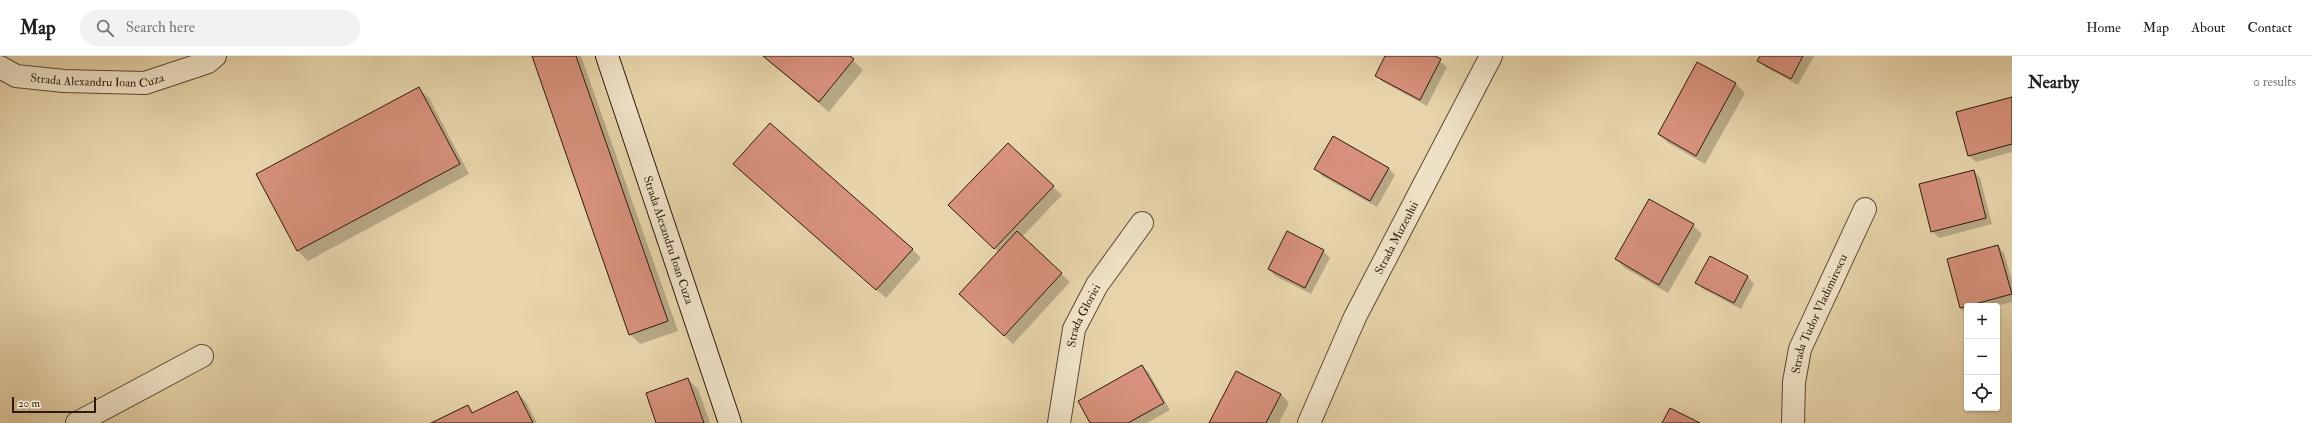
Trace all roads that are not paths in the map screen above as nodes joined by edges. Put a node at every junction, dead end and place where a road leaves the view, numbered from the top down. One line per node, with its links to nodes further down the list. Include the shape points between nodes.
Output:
1 (215, 56): 4 (street, Strada Alexandru Ioan Cuza, via 208,62 145,82 64,81 16,76)
2 (607, 56): 9 (street, Strada Alexandru Ioan Cuza)
3 (1491, 56): 11 (street, Strada Muzeului, via 1355,317)
4 (0, 68)
5 (1865, 209): 12 (street, Strada Tudor Vladimirescu, via 1800,349 1794,382)
6 (1142, 224): 10 (street, Strada Gloriei, via 1097,285 1074,329)
7 (202, 356): 8 (street)
8 (77, 423)
9 (730, 423)
10 (1059, 423)
11 (1310, 423)
12 (1793, 423)

